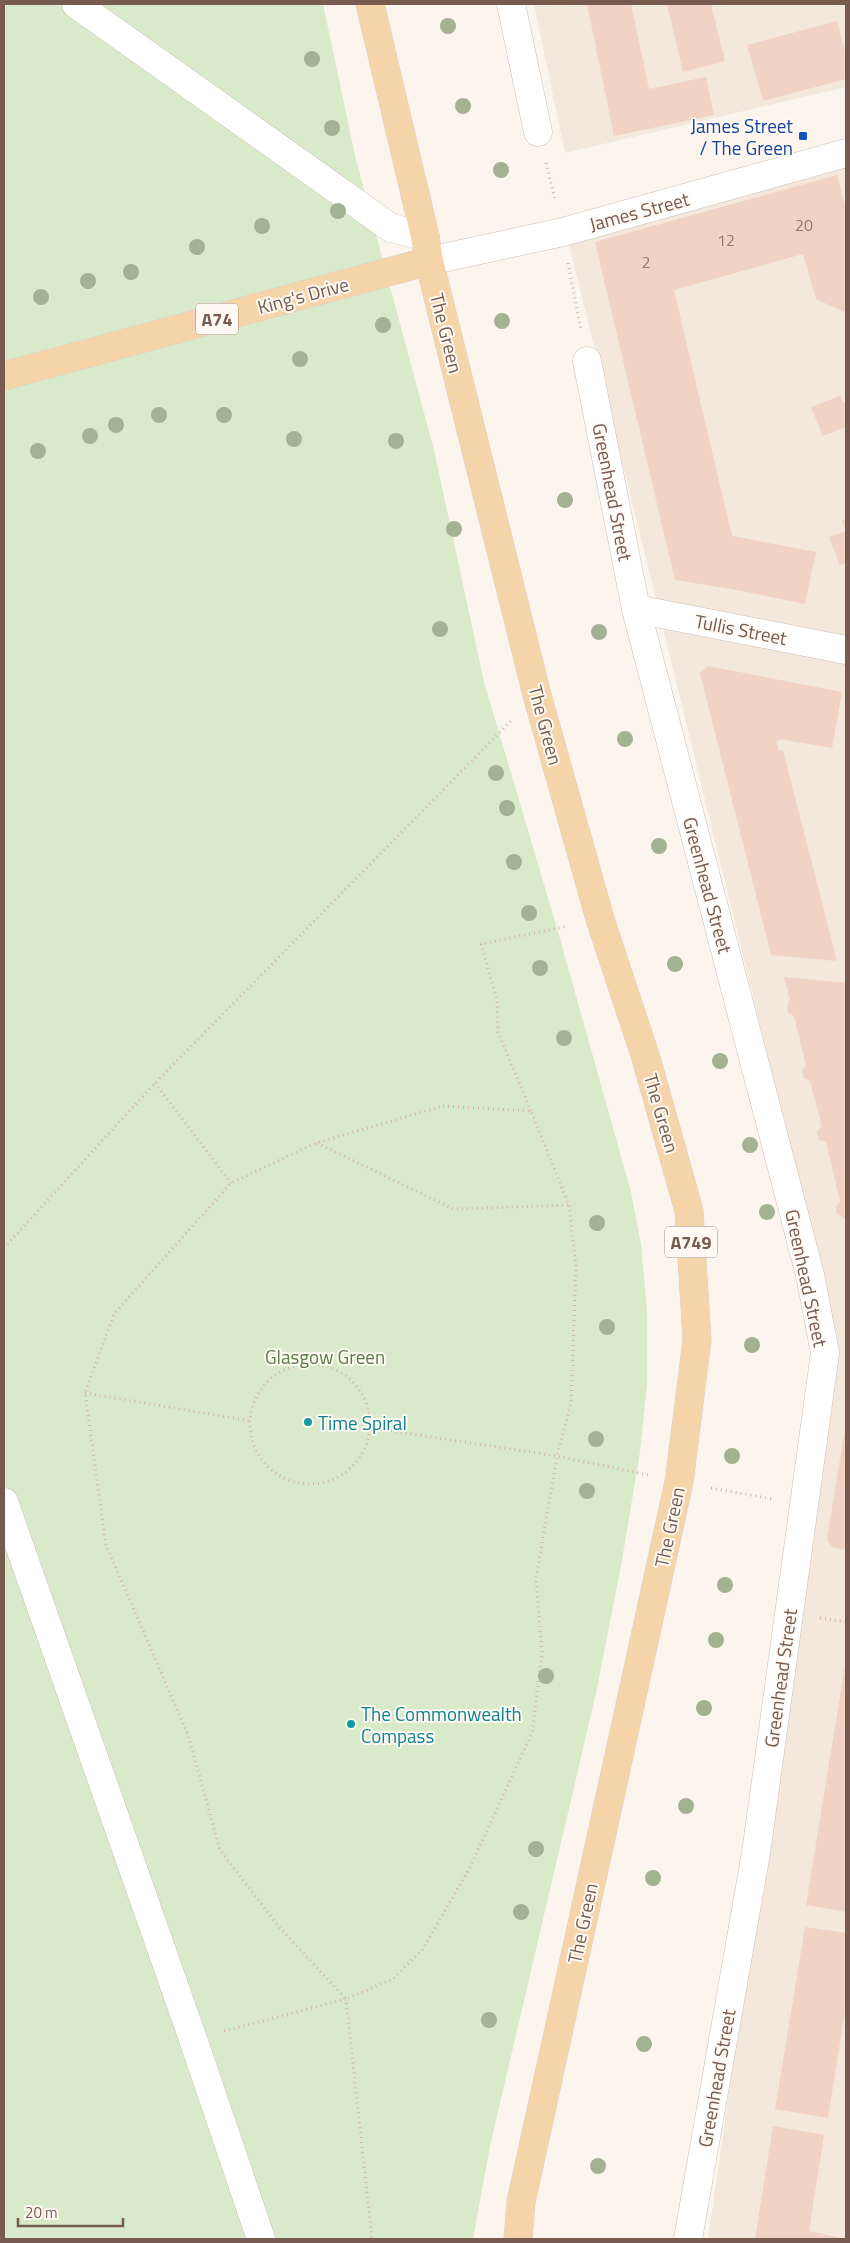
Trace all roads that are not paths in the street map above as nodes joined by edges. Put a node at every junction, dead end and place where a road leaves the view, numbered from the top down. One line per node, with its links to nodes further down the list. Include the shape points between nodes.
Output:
1 (76, 4): 6 (street, via 391,228)
2 (370, 4): 6 (main road, The Green)
3 (512, 4): 4 (street)
4 (538, 132)
5 (846, 154): 6 (street, James Street, via 563,232)
6 (427, 249): 8 (main road, King's Drive / A74); 13 (main road, The Green / A749, via 537,695 600,919 646,1058 689,1210 697,1340 679,1482 521,2202)
7 (587, 360): 9 (street, Greenhead Street)
8 (4, 376)
9 (636, 608): 10 (street, Tullis Street); 14 (street, Greenhead Street, via 810,1275 825,1353 756,1852)
10 (846, 650)
11 (4, 1502): 12 (street)
12 (261, 2239)
13 (518, 2239)
14 (688, 2239)

